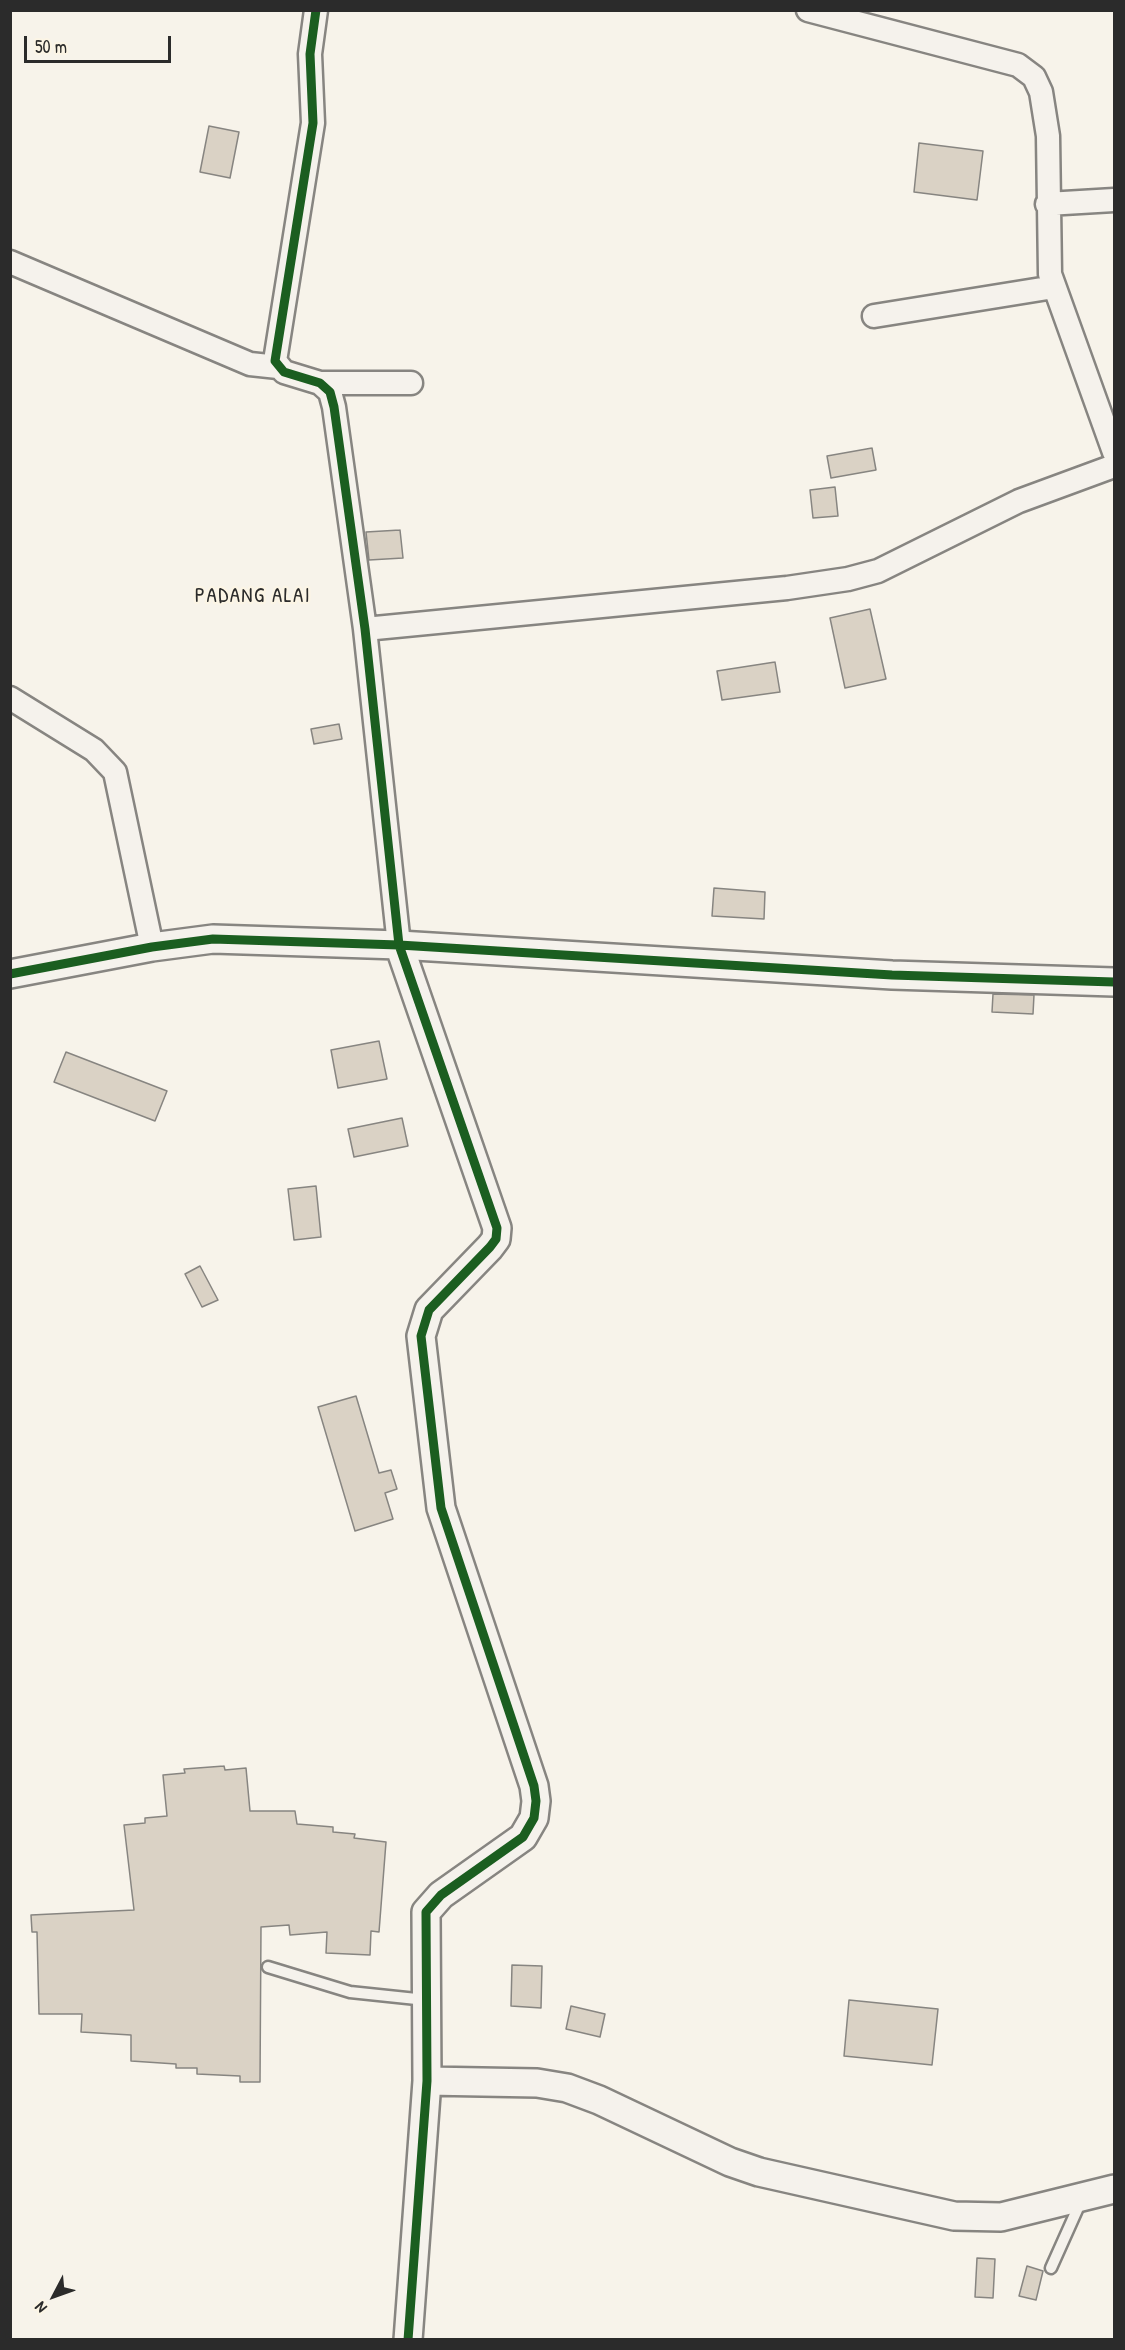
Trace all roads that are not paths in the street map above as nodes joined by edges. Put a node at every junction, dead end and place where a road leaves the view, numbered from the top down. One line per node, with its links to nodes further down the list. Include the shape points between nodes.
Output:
1 (316, 10): 8 (street, via 310,54 313,123 275,361)
2 (808, 10): 4 (street, via 1027,69 1041,92 1047,125)
3 (1114, 200): 4 (street)
4 (1047, 204): 6 (street)
5 (10, 262): 8 (street, via 250,364)
6 (1054, 287): 7 (street); 11 (street)
7 (874, 316)
8 (278, 367): 9 (street)
9 (320, 383): 10 (street); 13 (street, via 330,392 334,407)
10 (411, 383)
11 (1114, 452)
12 (1114, 466): 13 (street, via 1019,501 878,571 848,579)
13 (365, 629): 15 (street)
14 (10, 698): 16 (street, via 94,750 115,772)
15 (399, 945): 16 (street, via 213,939); 18 (street, via 892,975); 20 (street, via 497,1228 490,1247 429,1310 421,1336 441,1508 536,1801 534,1818 523,1837 441,1895 426,1912)
16 (152, 946): 17 (street)
17 (10, 974)
18 (1114, 982)
19 (268, 1967): 20 (lane, via 350,1992)
20 (427, 2000): 21 (street)
21 (427, 2081): 23 (street, via 537,2083 567,2088 759,2172 954,2216 1001,2217); 25 (street)
22 (1114, 2189): 23 (street)
23 (1082, 2198): 24 (lane)
24 (1051, 2268)
25 (408, 2340)

